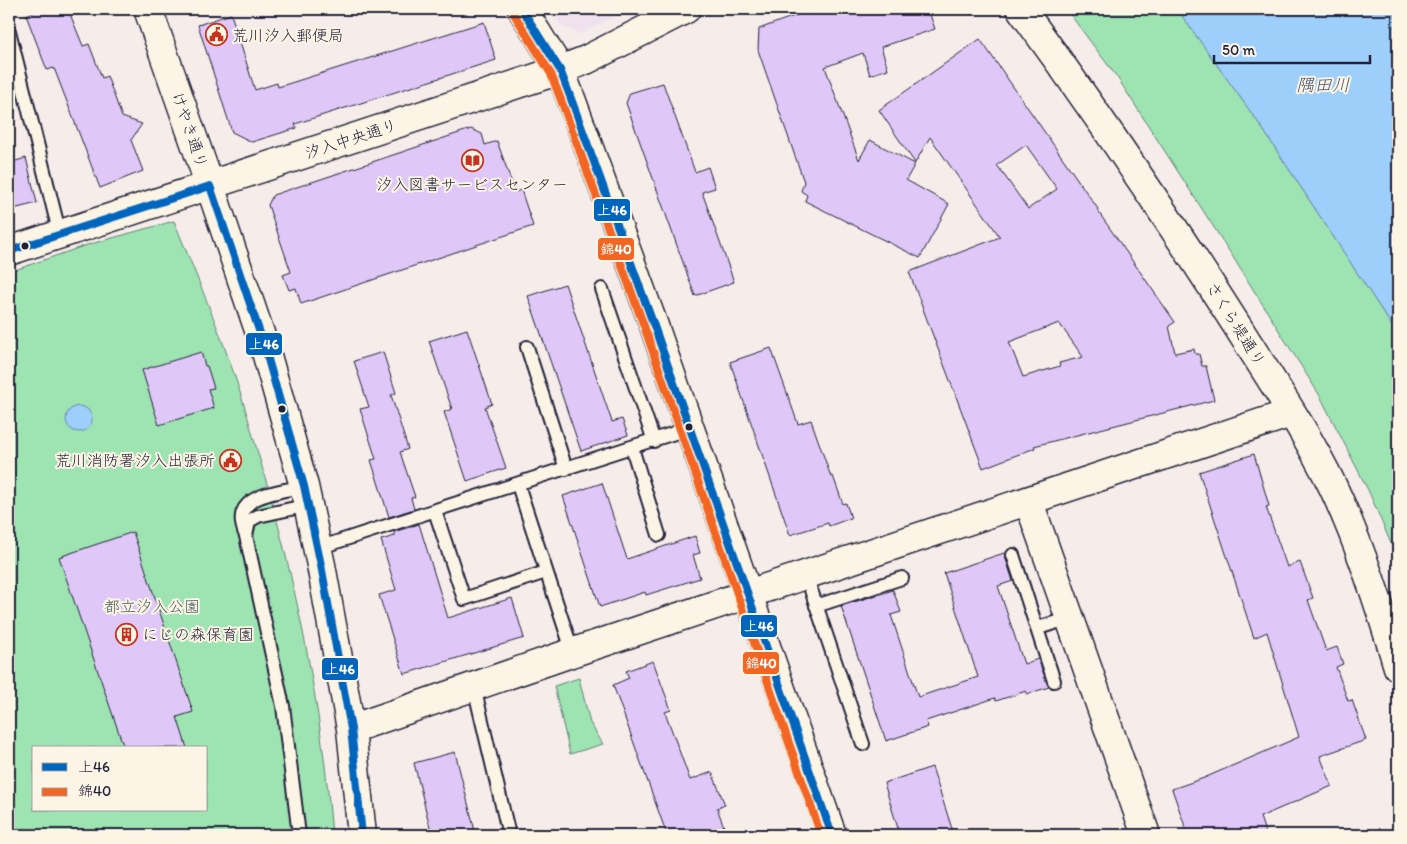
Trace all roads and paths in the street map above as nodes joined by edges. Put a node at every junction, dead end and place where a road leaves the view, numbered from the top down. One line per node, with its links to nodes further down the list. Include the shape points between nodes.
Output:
1 (148, 9): 7 (street, けやき通り)
2 (522, 9): 6 (street)
3 (686, 9): 6 (street, 汐入中央通り)
4 (1021, 9): 12 (street, さくら堤通り, via 1099,117 1204,274)
5 (9, 31): 8 (lane)
6 (560, 70): 7 (street, 汐入中央通り); 13 (street)
7 (210, 186): 8 (street, 汐入中央通り); 18 (street, けやき通り, via 264,345)
8 (60, 235): 9 (street, 汐入中央通り)
9 (9, 251)
10 (602, 290): 14 (lane)
11 (527, 347): 16 (lane)
12 (1291, 413): 19 (street); 33 (street, さくら堤通り, via 1337,498 1362,559)
13 (690, 428): 14 (lane); 28 (street)
14 (654, 441): 15 (lane)
15 (632, 448): 16 (lane); 21 (lane)
16 (566, 469): 17 (lane)
17 (518, 484): 20 (lane); 25 (lane)
18 (307, 496): 22 (lane, via 249,521); 22 (lane, via 258,496 250,501 241,517); 23 (street, けやき通り)
19 (1029, 502): 26 (street); 30 (street)
20 (435, 511): 23 (lane); 25 (lane, via 464,599)
21 (659, 535)
22 (246, 536): 38 (lane, via 283,706)
23 (318, 548): 36 (street, けやき通り)
24 (1012, 555): 31 (lane)
25 (546, 572): 32 (lane)
26 (806, 575): 28 (street); 29 (lane)
27 (902, 578): 29 (lane)
28 (748, 594): 32 (street); 41 (street)
29 (816, 606): 37 (lane)
30 (1070, 618): 31 (lane); 42 (street)
31 (1038, 628): 34 (lane)
32 (573, 653): 35 (street)
33 (1398, 667)
34 (1054, 680)
35 (474, 687): 36 (street); 40 (lane)
36 (351, 729): 39 (street, けやき通り)
37 (863, 744)
38 (299, 835)
39 (362, 835)
40 (509, 835)
41 (832, 835)
42 (1146, 835)

